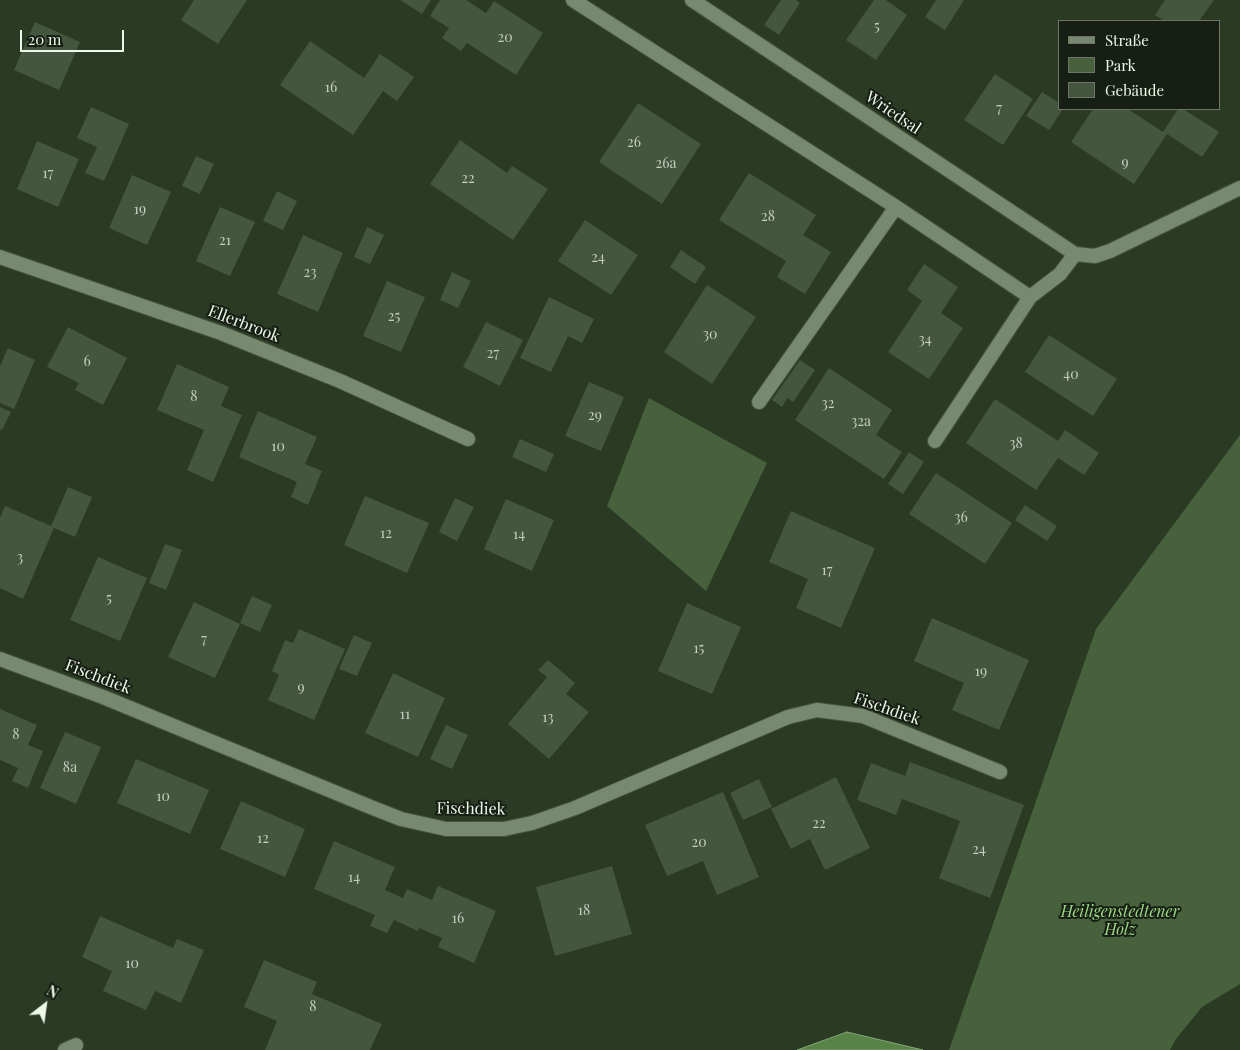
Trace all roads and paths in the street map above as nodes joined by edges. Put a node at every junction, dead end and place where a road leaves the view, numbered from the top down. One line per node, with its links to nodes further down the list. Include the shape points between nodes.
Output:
1 (573, 0): 4 (street)
2 (692, 0): 5 (street, Wriedsal)
3 (1240, 188): 5 (street, via 1110,251 1095,256)
4 (896, 207): 7 (street); 8 (street)
5 (1075, 254): 7 (street, via 1060,274)
6 (0, 258): 9 (street, Ellerbrook, via 221,333 340,381)
7 (1030, 298): 10 (street)
8 (759, 402)
9 (468, 440)
10 (935, 441)
11 (0, 659): 12 (street, Fischdiek, via 103,697 401,819 446,828 504,829 532,823 575,808 788,717 817,710 863,716)
12 (1000, 772)

